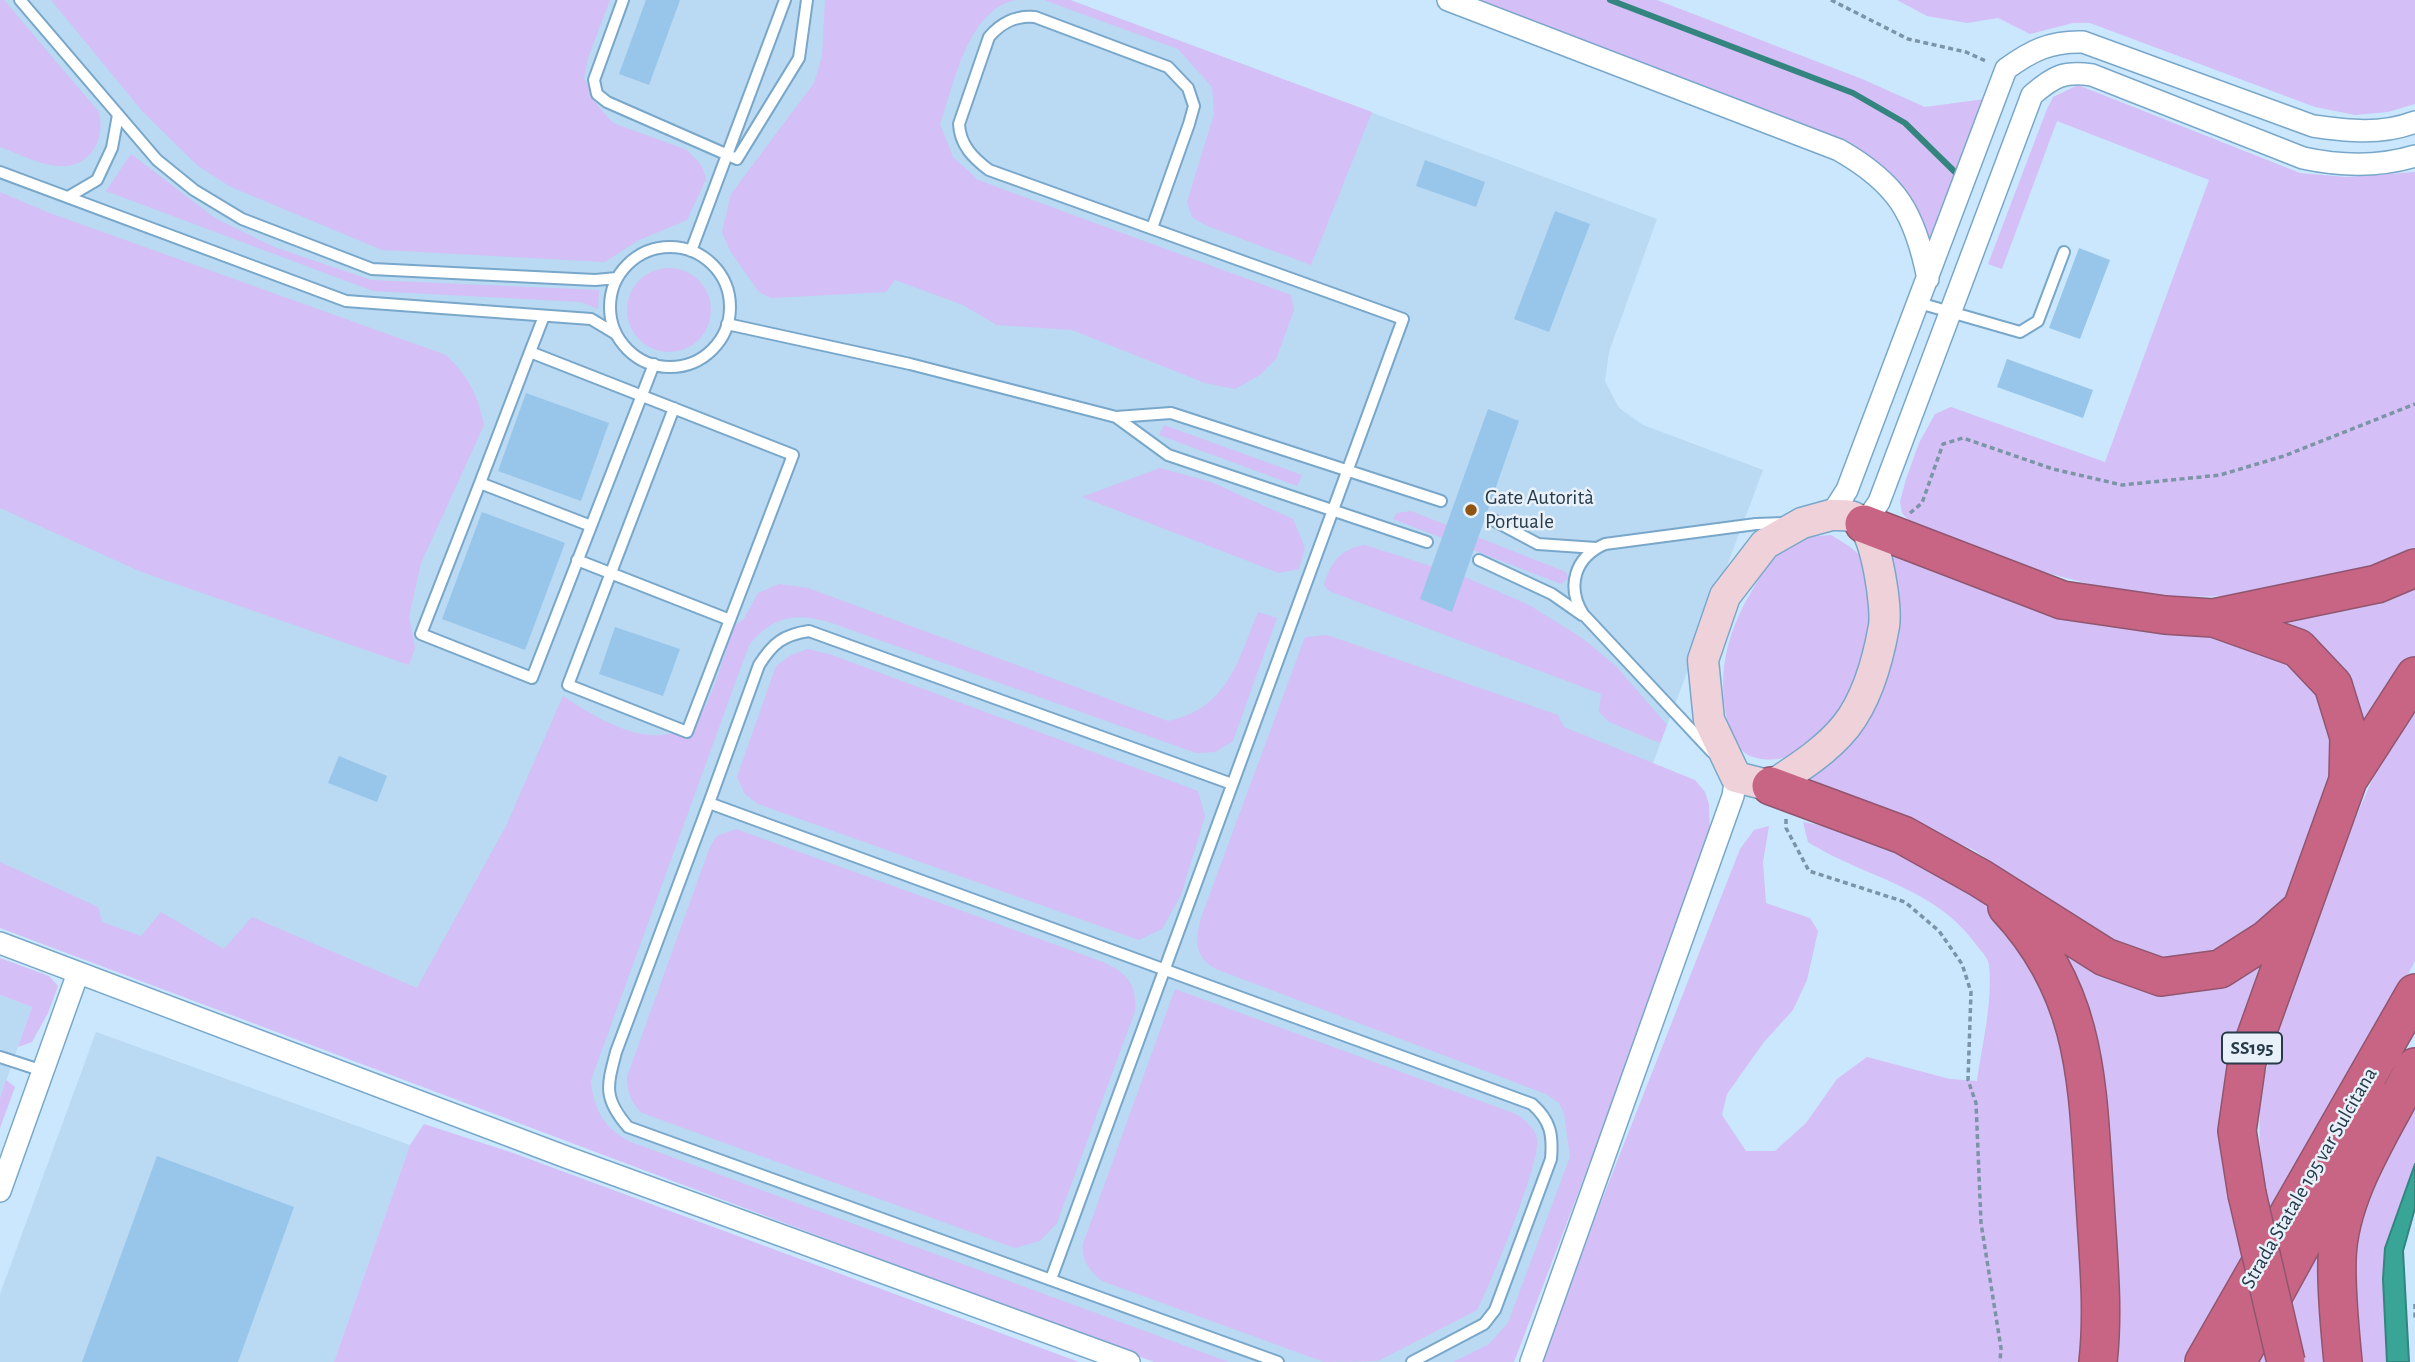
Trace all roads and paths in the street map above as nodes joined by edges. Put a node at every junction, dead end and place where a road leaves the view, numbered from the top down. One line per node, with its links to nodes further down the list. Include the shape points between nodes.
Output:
1 (20, 0): 8 (lane)
2 (623, 0): 10 (lane, via 594,80 597,94)
3 (785, 0): 10 (lane)
4 (807, 0): 10 (lane, via 799,58 737,159)
5 (1448, 0): 18 (street, via 1839,150 1871,168 1911,221)
6 (1830, 0): 7 (path, via 1908,39 1966,52)
7 (2006, 69): 9 (street, via 2040,47 2058,41 2082,42 2313,126 2377,131); 18 (street)
8 (118, 115): 13 (lane, via 112,148 97,180); 17 (lane, via 157,160 218,205 242,219 372,269)
9 (2415, 122)
10 (726, 154): 15 (lane)
11 (2415, 156): 20 (street, via 2366,164 2303,158 2092,75 2069,72 2046,82 2032,95)
12 (0, 172): 13 (lane)
13 (68, 197): 21 (lane, via 346,301)
14 (1152, 229): 14 (lane, via 989,170 973,158 960,136 959,124 989,37 999,26 1022,16 1034,17 1168,67 1188,88 1194,106); 30 (lane, via 1404,319)
15 (691, 251): 17 (lane, via 657,248 634,259); 22 (lane, via 712,266 726,287)
16 (2064, 252): 20 (lane, via 2038,321 2030,328 2020,332)
17 (617, 278): 23 (lane, via 610,316)
18 (1928, 279): 19 (street)
19 (1919, 303): 20 (lane); 36 (street, via 1847,490)
20 (1949, 312): 36 (street, via 1879,502)
21 (544, 316): 23 (lane, via 591,319); 24 (lane)
22 (727, 324): 25 (lane, via 704,357 685,365); 29 (lane)
23 (616, 334): 25 (lane, via 628,351)
24 (530, 352): 26 (lane); 31 (lane)
25 (654, 365): 26 (lane)
26 (642, 396): 28 (lane); 37 (lane)
27 (2415, 404): 36 (path, via 2284,456 2220,475 2122,485 1963,438 1943,444 1922,503)
28 (674, 408): 43 (lane); 45 (lane, via 793,454)
29 (1116, 416): 30 (lane, via 1171,413); 33 (lane, via 1168,455)
30 (1348, 472): 32 (lane); 33 (lane)
31 (480, 483): 37 (lane); 40 (lane, via 421,634 531,678)
32 (1441, 501)
33 (1333, 508): 38 (lane); 50 (lane)
34 (1493, 520): 39 (lane, via 1538,544)
35 (1802, 523): 36 (street); 39 (lane, via 1756,524); 48 (street, via 1765,544 1725,596 1703,660 1709,720)
36 (1861, 524): 44 (highway, via 2062,600); 51 (street, via 1879,568 1885,623 1871,681 1846,725)
37 (591, 526): 40 (lane)
38 (1427, 542)
39 (1596, 548): 46 (lane, via 1583,558 1573,583 1578,605)
40 (578, 560): 43 (lane)
41 (1479, 560): 46 (lane, via 1552,594)
42 (2415, 568): 44 (highway, via 2377,584)
43 (611, 573): 45 (lane); 45 (lane, via 568,685 687,732)
44 (2213, 618): 49 (highway, via 2298,648 2333,685 2349,737)
45 (730, 620)
46 (1589, 620): 48 (lane)
47 (2415, 676): 49 (highway)
48 (1736, 777): 51 (street); 70 (street)
49 (2348, 780): 54 (highway)
50 (1233, 784): 52 (lane, via 809,631 779,639 759,665); 56 (lane)
51 (1779, 790): 53 (highway, via 1903,835); 71 (path, via 1786,828 1810,871 1905,902 1939,931 1962,964 1971,992 1968,1080 1976,1103 1982,1223)
52 (709, 803): 56 (lane); 64 (lane, via 616,1052 608,1083 609,1100 617,1114 628,1127 671,1144)
53 (1980, 877): 54 (highway, via 2105,957 2161,978 2220,969 2267,939); 72 (highway, via 2031,933 2050,962 2081,1043 2100,1277)
54 (2301, 909): 75 (highway, SS195, bridge, via 2247,1061 2237,1131 2246,1194)
55 (0, 943): 57 (street)
56 (1164, 971): 64 (lane); 69 (lane, via 1503,1092 1545,1115 1553,1141 1551,1159 1495,1310 1484,1324)
57 (78, 973): 62 (street); 67 (street)
58 (2415, 993): 73 (highway, Strada Statale 195 var Sulcitana)
59 (2415, 1034): 74 (highway, Strada Statale 195 var Sulcitana)
60 (0, 1057): 62 (lane)
61 (2415, 1067): 76 (highway, via 2345,1214 2337,1258)
62 (43, 1071): 63 (street)
63 (0, 1191)
64 (1051, 1279): 68 (lane)
65 (2415, 1304): 66 (path)
66 (2415, 1321)
67 (1129, 1362)
68 (1278, 1362)
69 (1412, 1362)
70 (1531, 1362)
71 (2000, 1362)
72 (2098, 1362)
73 (2204, 1362)
74 (2237, 1362)
75 (2286, 1362)
76 (2343, 1362)

